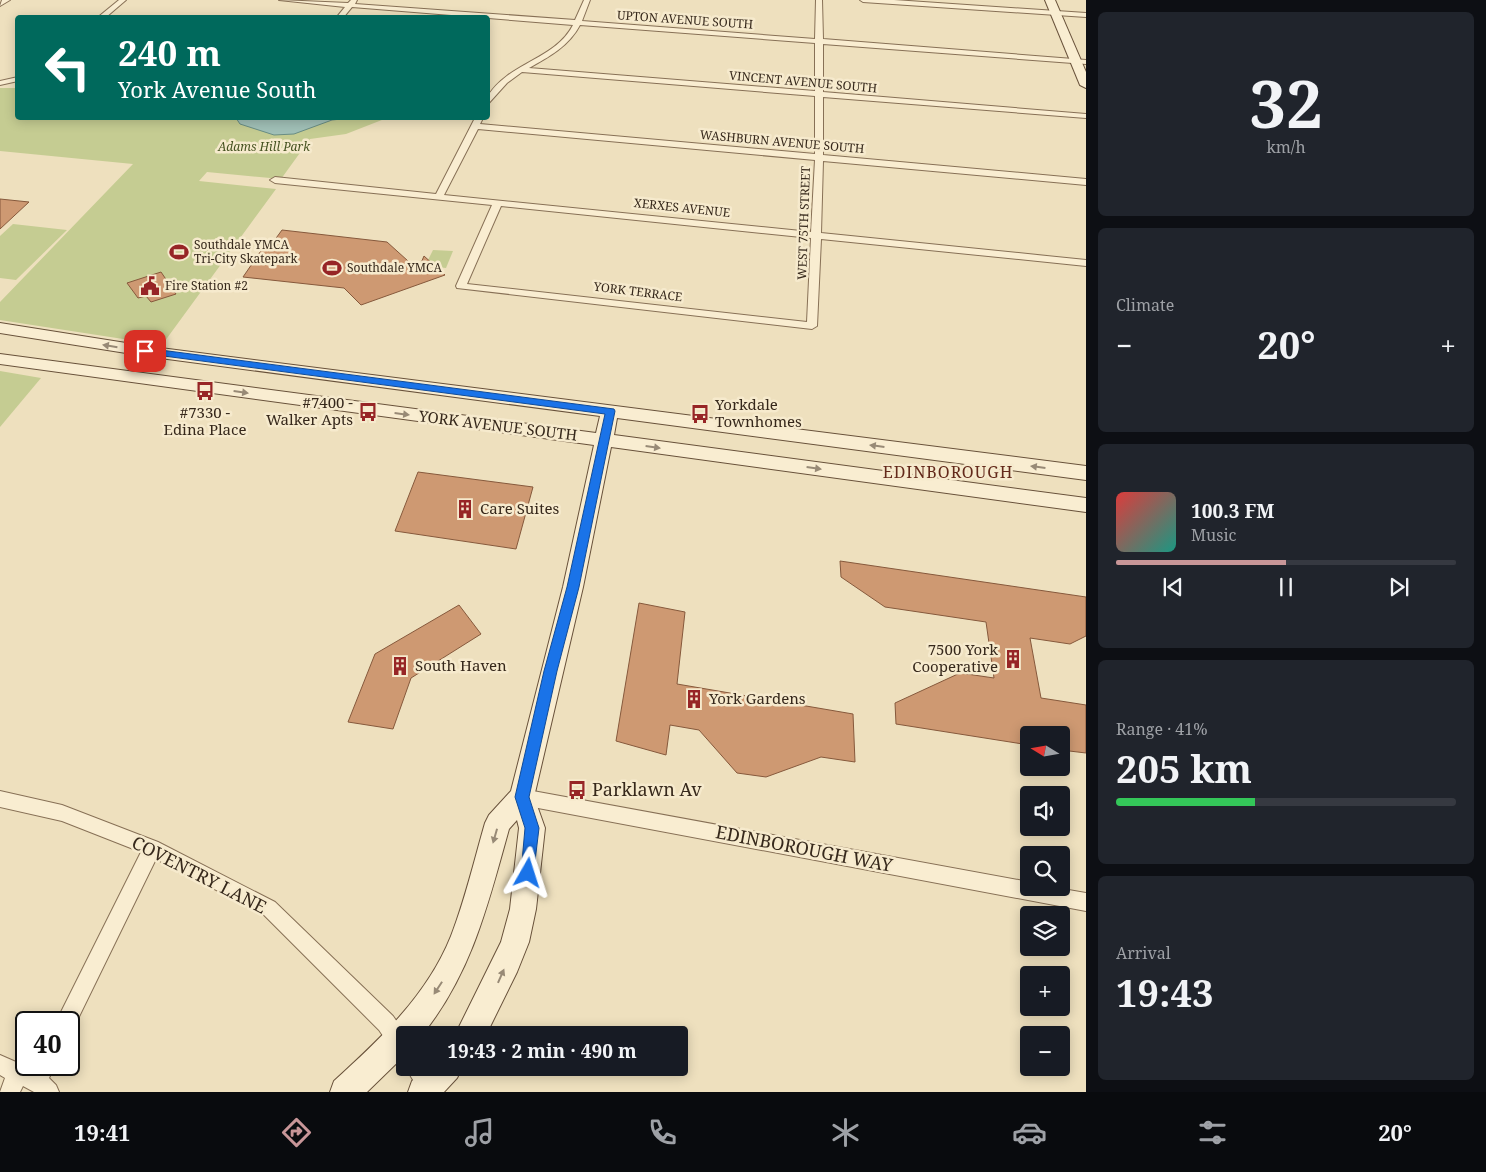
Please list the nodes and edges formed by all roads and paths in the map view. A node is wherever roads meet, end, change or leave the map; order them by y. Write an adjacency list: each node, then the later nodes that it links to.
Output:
1 (7, 0): 9 (street)
2 (123, 0): 11 (street)
3 (282, 0): 8 (street, UPTON AVENUE SOUTH)
4 (587, 0): 16 (street)
5 (819, 0): 17 (street, WEST 75TH STREET)
6 (863, 0): 10 (street)
7 (1050, 0): 10 (street)
8 (352, 3): 12 (street); 13 (street, UPTON AVENUE SOUTH)
9 (0, 4)
10 (1055, 13): 15 (street); 18 (street)
11 (104, 15)
12 (342, 15)
13 (487, 15)
14 (490, 15): 16 (street, UPTON AVENUE SOUTH)
15 (1086, 15)
16 (577, 23): 17 (street, UPTON AVENUE SOUTH); 19 (street)
17 (819, 41): 18 (street, UPTON AVENUE SOUTH); 23 (street, WEST 75TH STREET)
18 (1081, 61): 22 (street)
19 (518, 69): 23 (street, VINCENT AVENUE SOUTH); 24 (street)
20 (15, 80): 21 (street)
21 (0, 83)
22 (1086, 85)
23 (819, 95): 25 (street, VINCENT AVENUE SOUTH); 27 (street, WEST 75TH STREET)
24 (490, 99)
25 (1086, 116)
26 (477, 122): 27 (street, WASHBURN AVENUE SOUTH); 30 (street)
27 (819, 158): 29 (street, WASHBURN AVENUE SOUTH); 32 (street, WEST 75TH STREET)
28 (275, 180): 30 (street, XERXES AVENUE)
29 (1086, 182)
30 (439, 196): 31 (street, XERXES AVENUE)
31 (498, 202): 32 (street, XERXES AVENUE); 34 (street, YORK TERRACE)
32 (816, 235): 33 (street, XERXES AVENUE); 34 (street, WEST 75TH STREET)
33 (1086, 263)
34 (812, 326)
35 (0, 328): 36 (street, YORK AVENUE SOUTH, one-way to 35)
36 (192, 357): 38 (street); 39 (street, YORK AVENUE SOUTH)
37 (0, 360): 38 (street, YORK AVENUE SOUTH)
38 (175, 383): 40 (street, YORK AVENUE SOUTH, one-way to 40)
39 (610, 411): 40 (street); 41 (street, YORK AVENUE SOUTH, one-way to 39)
40 (604, 440): 42 (street, YORK AVENUE SOUTH, one-way to 42); 43 (street)
41 (1086, 473)
42 (1086, 505)
43 (522, 797): 46 (street, EDINBOROUGH WAY); 48 (street, one-way to 48); 49 (street, one-way to 43)
44 (0, 799): 45 (street, COVENTRY LANE)
45 (152, 848): 47 (street); 50 (street, COVENTRY LANE)
46 (1086, 902)
47 (71, 1011)
48 (414, 1026)
49 (475, 1026)
50 (396, 1037)
51 (396, 1051): 55 (street)
52 (0, 1065): 53 (street)
53 (37, 1078): 54 (street)
54 (9, 1092)
55 (344, 1092)

